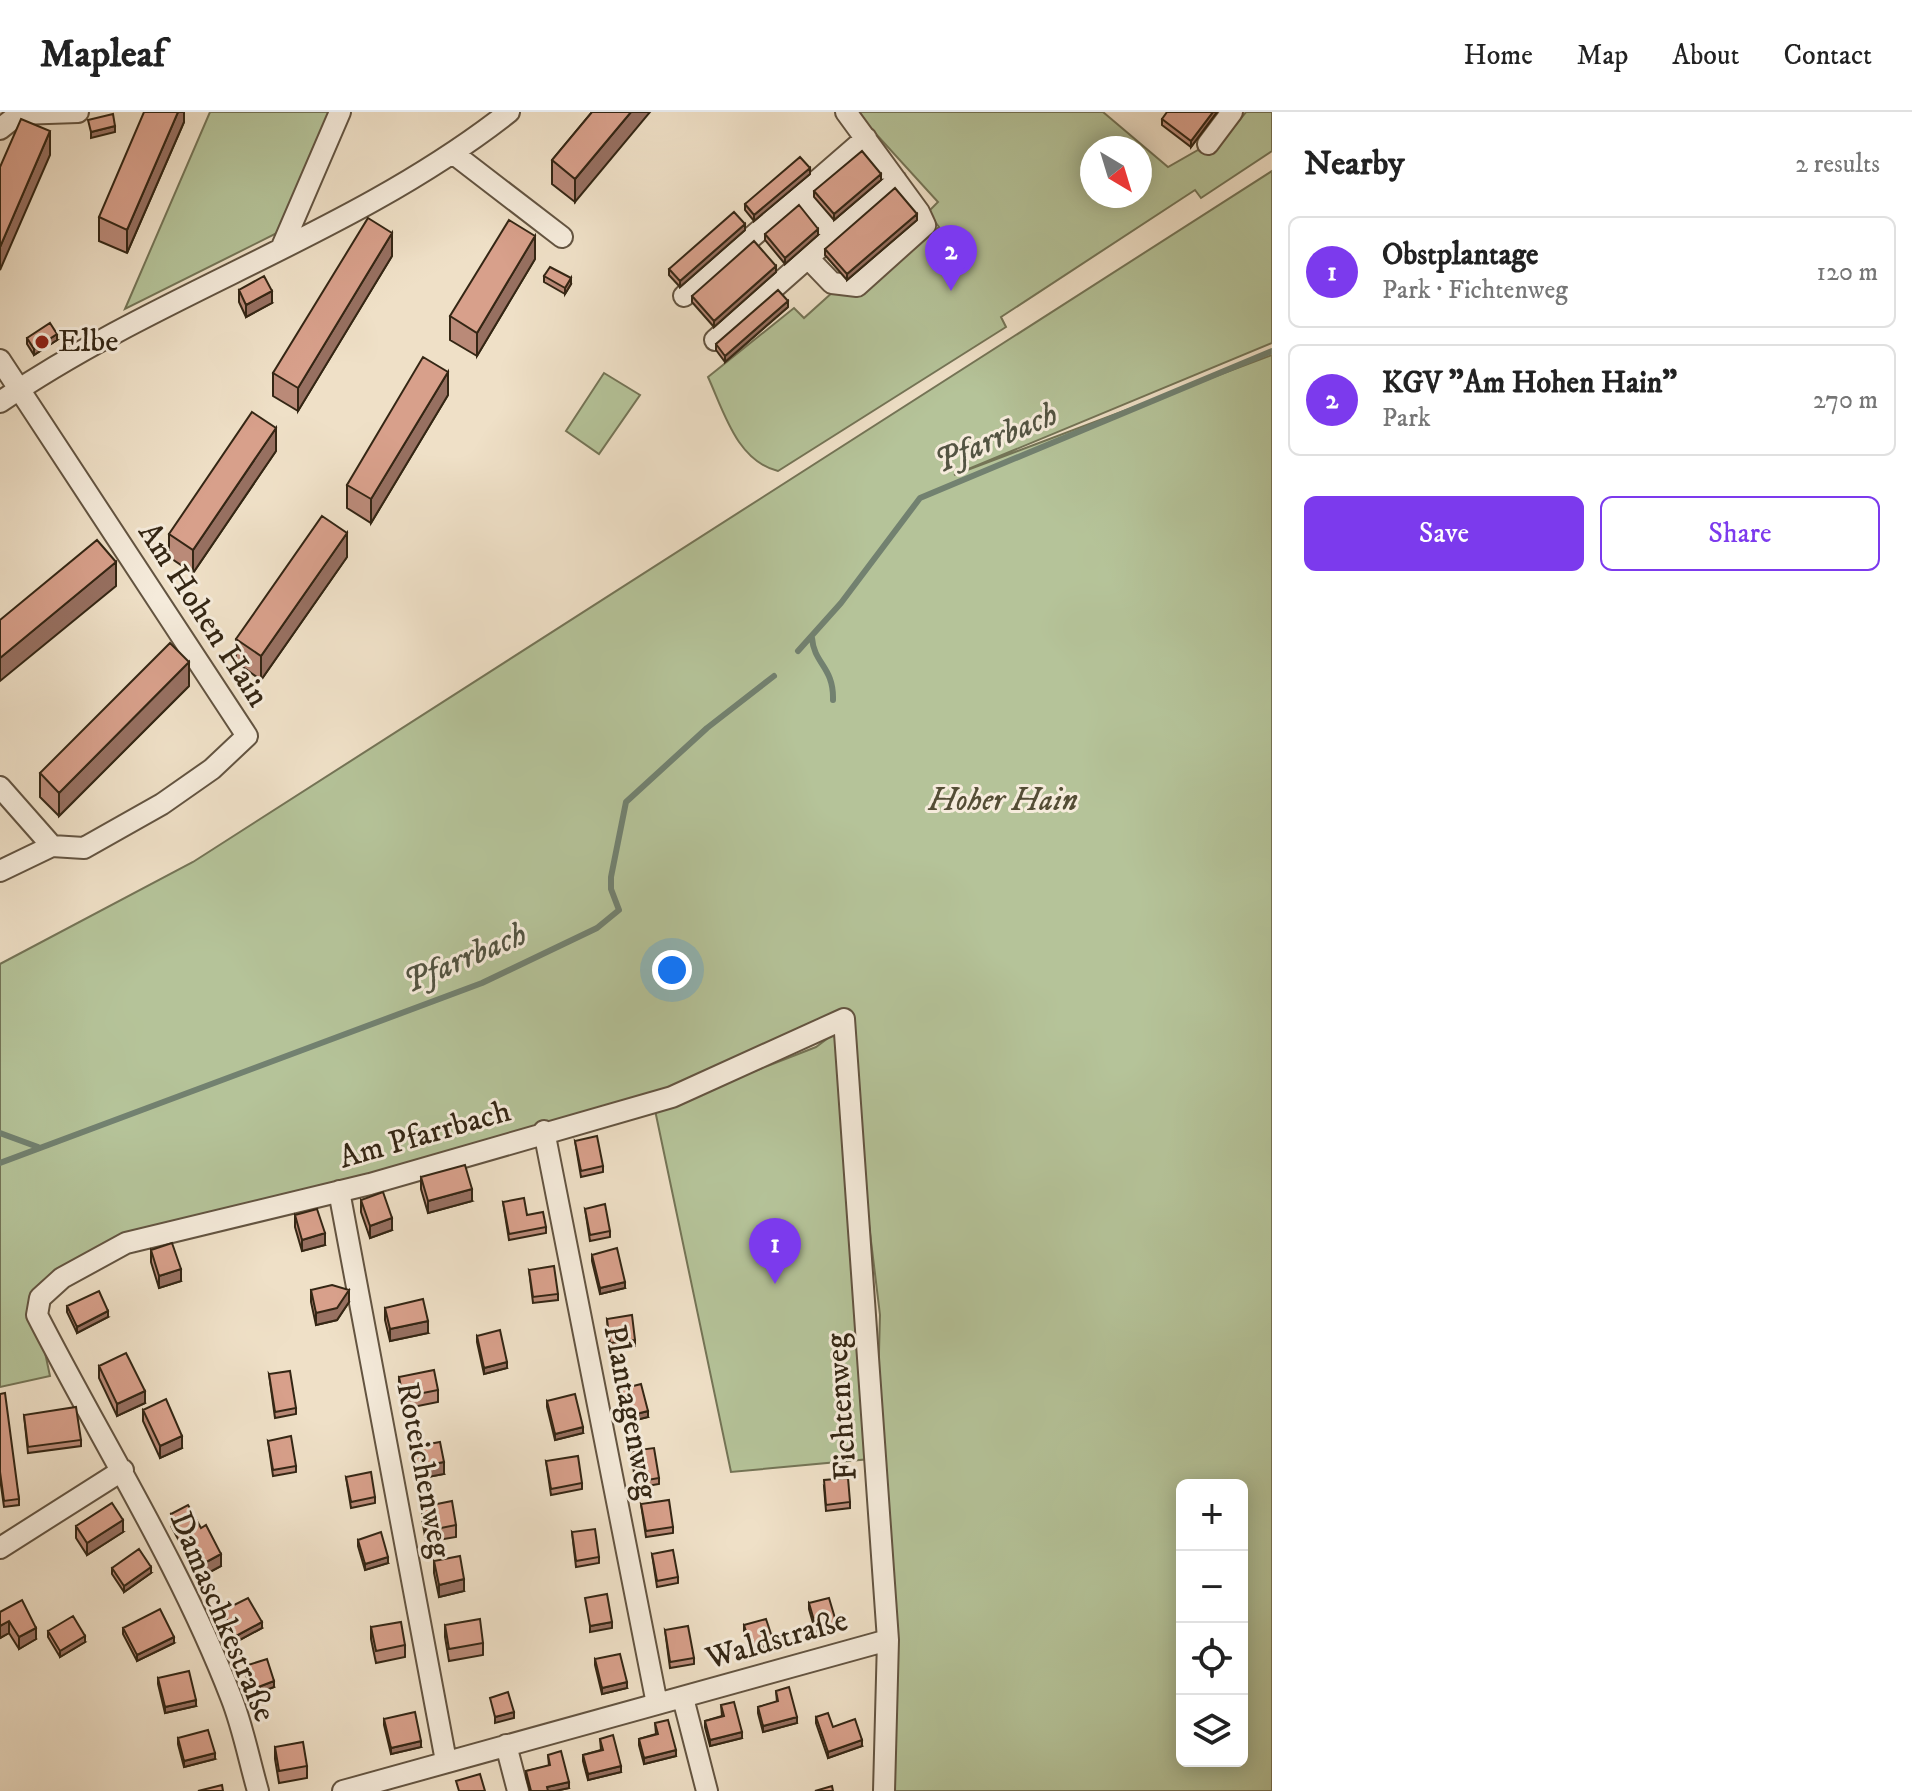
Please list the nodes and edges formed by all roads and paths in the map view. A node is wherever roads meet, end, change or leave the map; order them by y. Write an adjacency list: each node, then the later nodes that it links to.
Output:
1 (78, 112): 6 (street)
2 (340, 112): 14 (street)
3 (509, 112): 9 (street)
4 (846, 112): 7 (street)
5 (1232, 112): 8 (street)
6 (0, 129)
7 (866, 138): 10 (street); 11 (street)
8 (1208, 144)
9 (454, 154): 13 (street); 14 (street)
10 (896, 180): 12 (street); 15 (street)
11 (800, 195): 12 (street); 16 (street)
12 (834, 236): 15 (street)
13 (562, 237)
14 (281, 249): 19 (street)
15 (808, 258): 17 (street)
16 (684, 296)
17 (715, 340)
18 (0, 360): 19 (street, Am Hohen Hain)
19 (19, 389): 20 (street); 22 (street, Am Hohen Hain)
20 (0, 402)
21 (0, 787): 22 (street)
22 (52, 846): 23 (street)
23 (0, 871)
24 (844, 1019): 25 (street, Am Pfarrbach); 30 (street, Fichtenweg)
25 (544, 1131): 26 (street, Am Pfarrbach); 32 (street, Plantagenweg)
26 (339, 1191): 27 (street, Am Pfarrbach); 34 (street, Roteichenweg)
27 (37, 1315): 28 (street, Damaschkestraße)
28 (123, 1470): 29 (street); 35 (street, Damaschkestraße)
29 (0, 1548)
30 (888, 1640): 31 (street, Waldstraße); 39 (street, Fichtenweg)
31 (683, 1698): 32 (street, Waldstraße); 38 (street, Waldstraße)
32 (657, 1704): 33 (street, Waldstraße)
33 (506, 1745): 34 (street, Waldstraße); 37 (street)
34 (446, 1761): 36 (street, Waldstraße)
35 (258, 1791)
36 (343, 1791)
37 (518, 1791)
38 (707, 1791)
39 (884, 1791)

